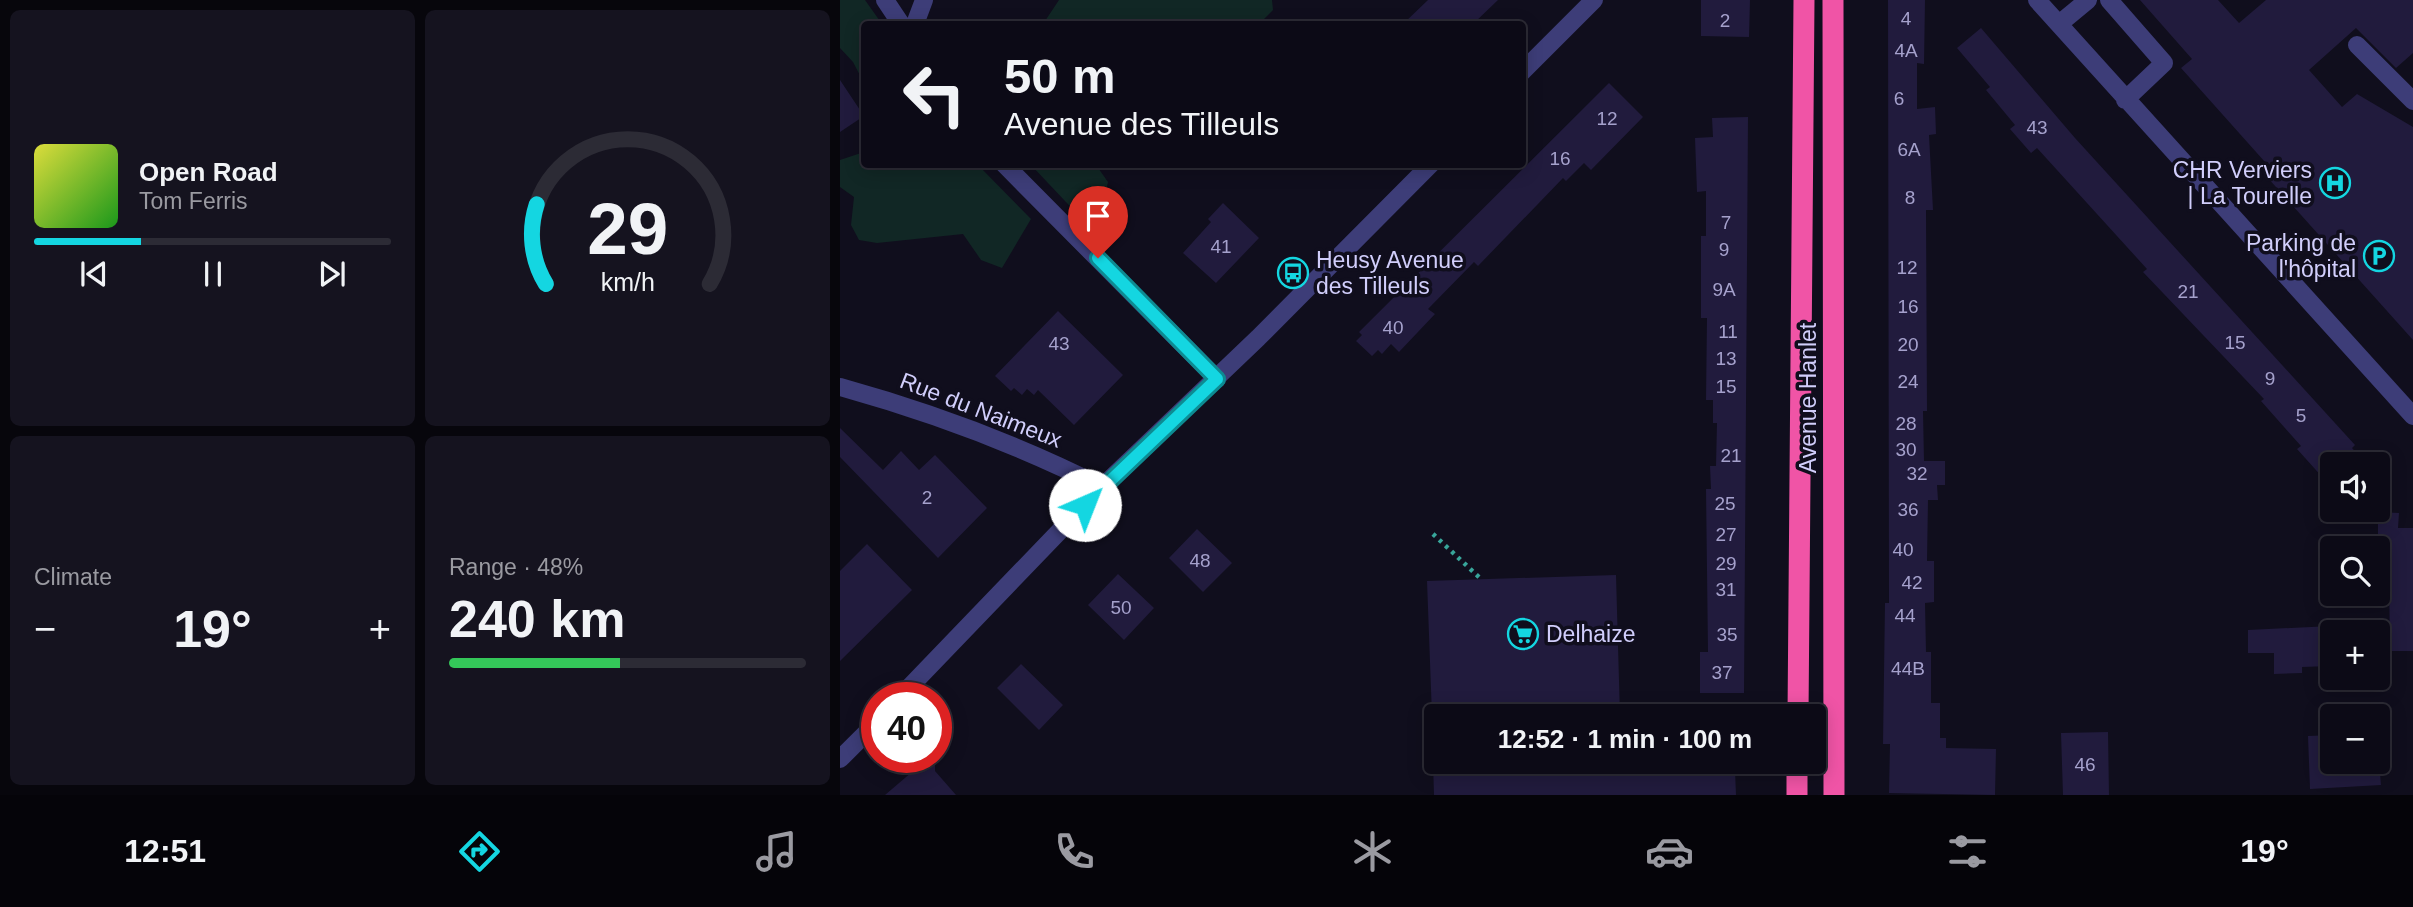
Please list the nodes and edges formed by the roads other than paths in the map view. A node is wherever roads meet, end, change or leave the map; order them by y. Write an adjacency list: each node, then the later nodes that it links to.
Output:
1 (884, 0): 9 (street)
2 (925, 0): 10 (street)
3 (1594, 0): 13 (street)
4 (1804, 0): 23 (highway, Avenue Hanlet)
5 (1833, 0): 28 (highway, Avenue Hanlet)
6 (2037, 0): 11 (street)
7 (2088, 0): 11 (street)
8 (2109, 0): 14 (street)
9 (899, 21)
10 (916, 21)
11 (2059, 24): 14 (street)
12 (2357, 45): 15 (street)
13 (1526, 68)
14 (2124, 100): 20 (street)
15 (2413, 101)
16 (1008, 168): 18 (street)
17 (1427, 168): 18 (street)
18 (1217, 379): 21 (street)
19 (840, 387): 21 (street, Rue du Naimeux)
20 (2413, 416)
21 (1102, 487): 22 (street)
22 (914, 682)
23 (1798, 704)
24 (861, 738): 25 (street)
25 (840, 760)
26 (1797, 774): 27 (highway)
27 (1797, 795)
28 (1834, 795)

